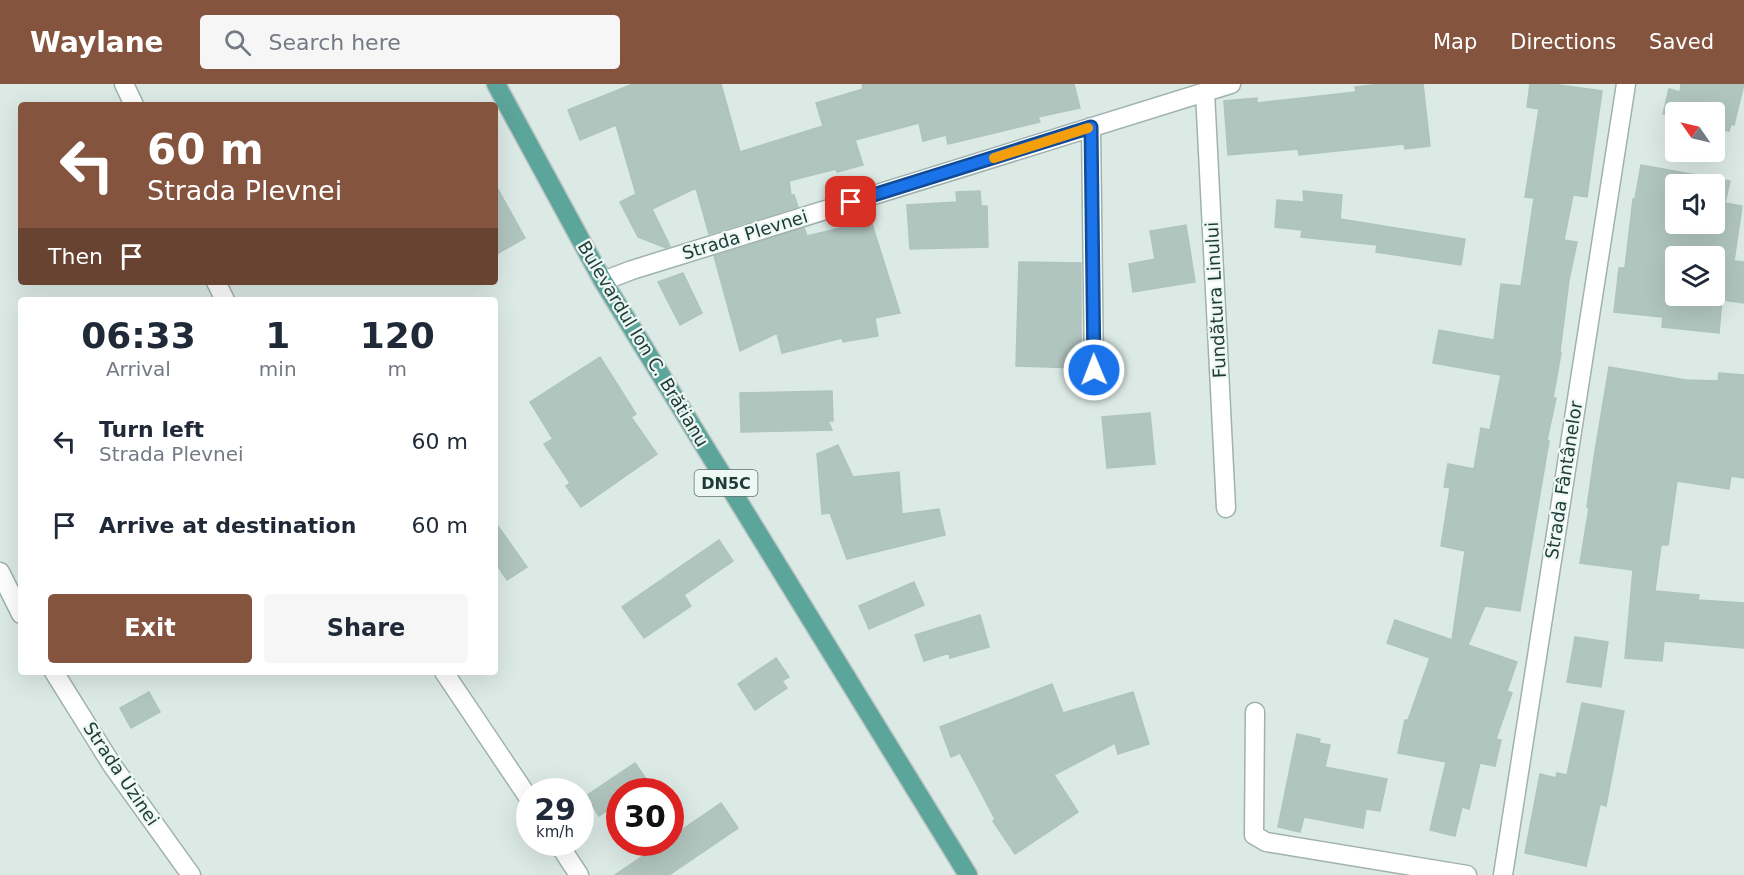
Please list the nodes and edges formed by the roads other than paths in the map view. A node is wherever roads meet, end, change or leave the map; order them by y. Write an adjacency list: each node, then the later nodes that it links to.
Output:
1 (124, 84): 6 (street)
2 (496, 84): 8 (main road, Bulevardul Ion C. Brătianu / DN5C)
3 (1232, 84): 5 (street, Strada Plevnei)
4 (1626, 84): 22 (street, Strada Fântânelor)
5 (1205, 92): 7 (street, Strada Plevnei); 10 (street, Fundătura Linului)
6 (133, 102)
7 (1091, 127): 8 (street, Strada Plevnei); 9 (street)
8 (603, 281): 20 (main road, Bulevardul Ion C. Brătianu / DN5C)
9 (1094, 370)
10 (1226, 508)
11 (0, 572): 12 (street)
12 (18, 608)
13 (56, 675): 18 (street, Strada Uzinei)
14 (446, 675): 16 (street)
15 (1254, 712): 21 (street)
16 (516, 779)
17 (567, 856): 19 (street)
18 (191, 875)
19 (579, 875)
20 (969, 875)
21 (1467, 875)
22 (1503, 875)

